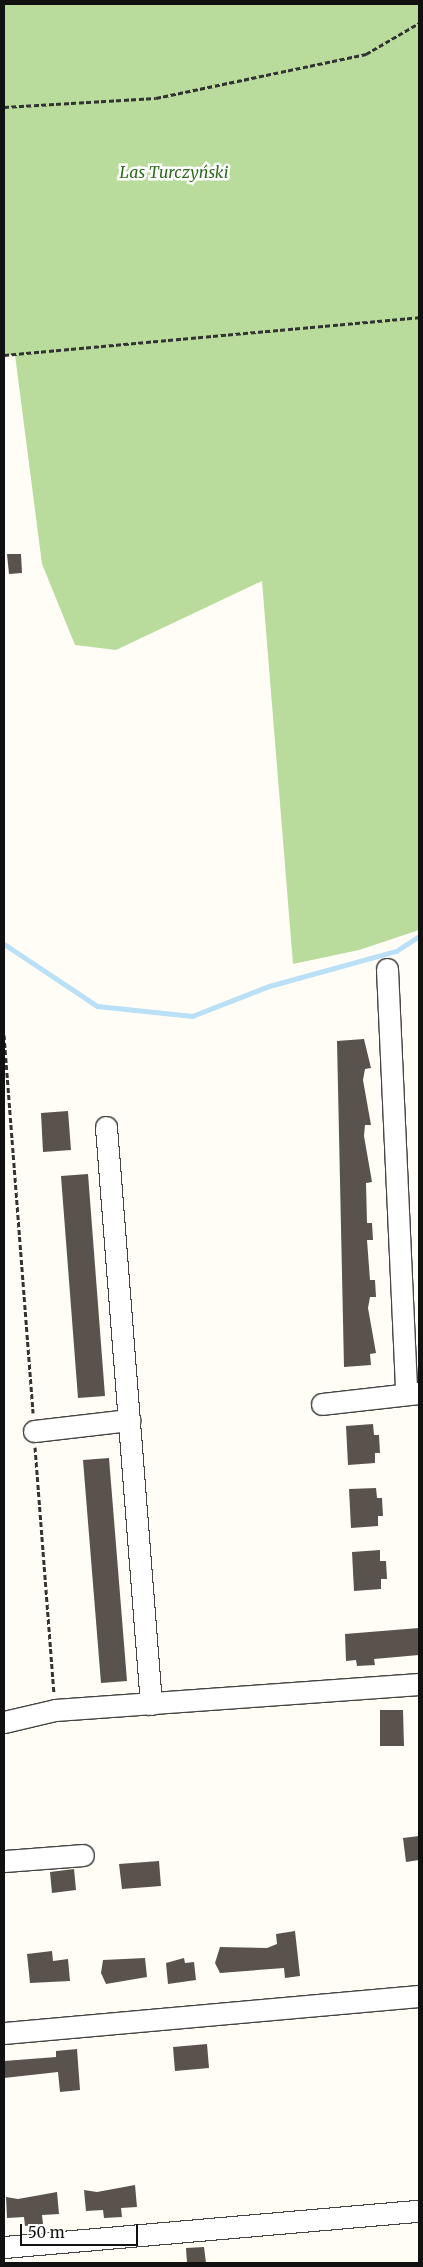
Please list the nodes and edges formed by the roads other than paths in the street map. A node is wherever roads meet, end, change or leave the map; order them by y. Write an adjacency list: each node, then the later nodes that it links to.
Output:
1 (387, 969): 3 (street)
2 (106, 1127): 5 (street)
3 (413, 1394): 4 (street)
4 (322, 1404)
5 (129, 1420): 6 (street); 8 (street)
6 (34, 1431)
7 (419, 1684): 8 (street)
8 (151, 1704): 9 (street)
9 (4, 1722)
10 (83, 1855): 11 (street)
11 (4, 1861)
12 (419, 1996): 13 (street)
13 (4, 2033)
14 (419, 2211): 15 (street)
15 (4, 2247)

